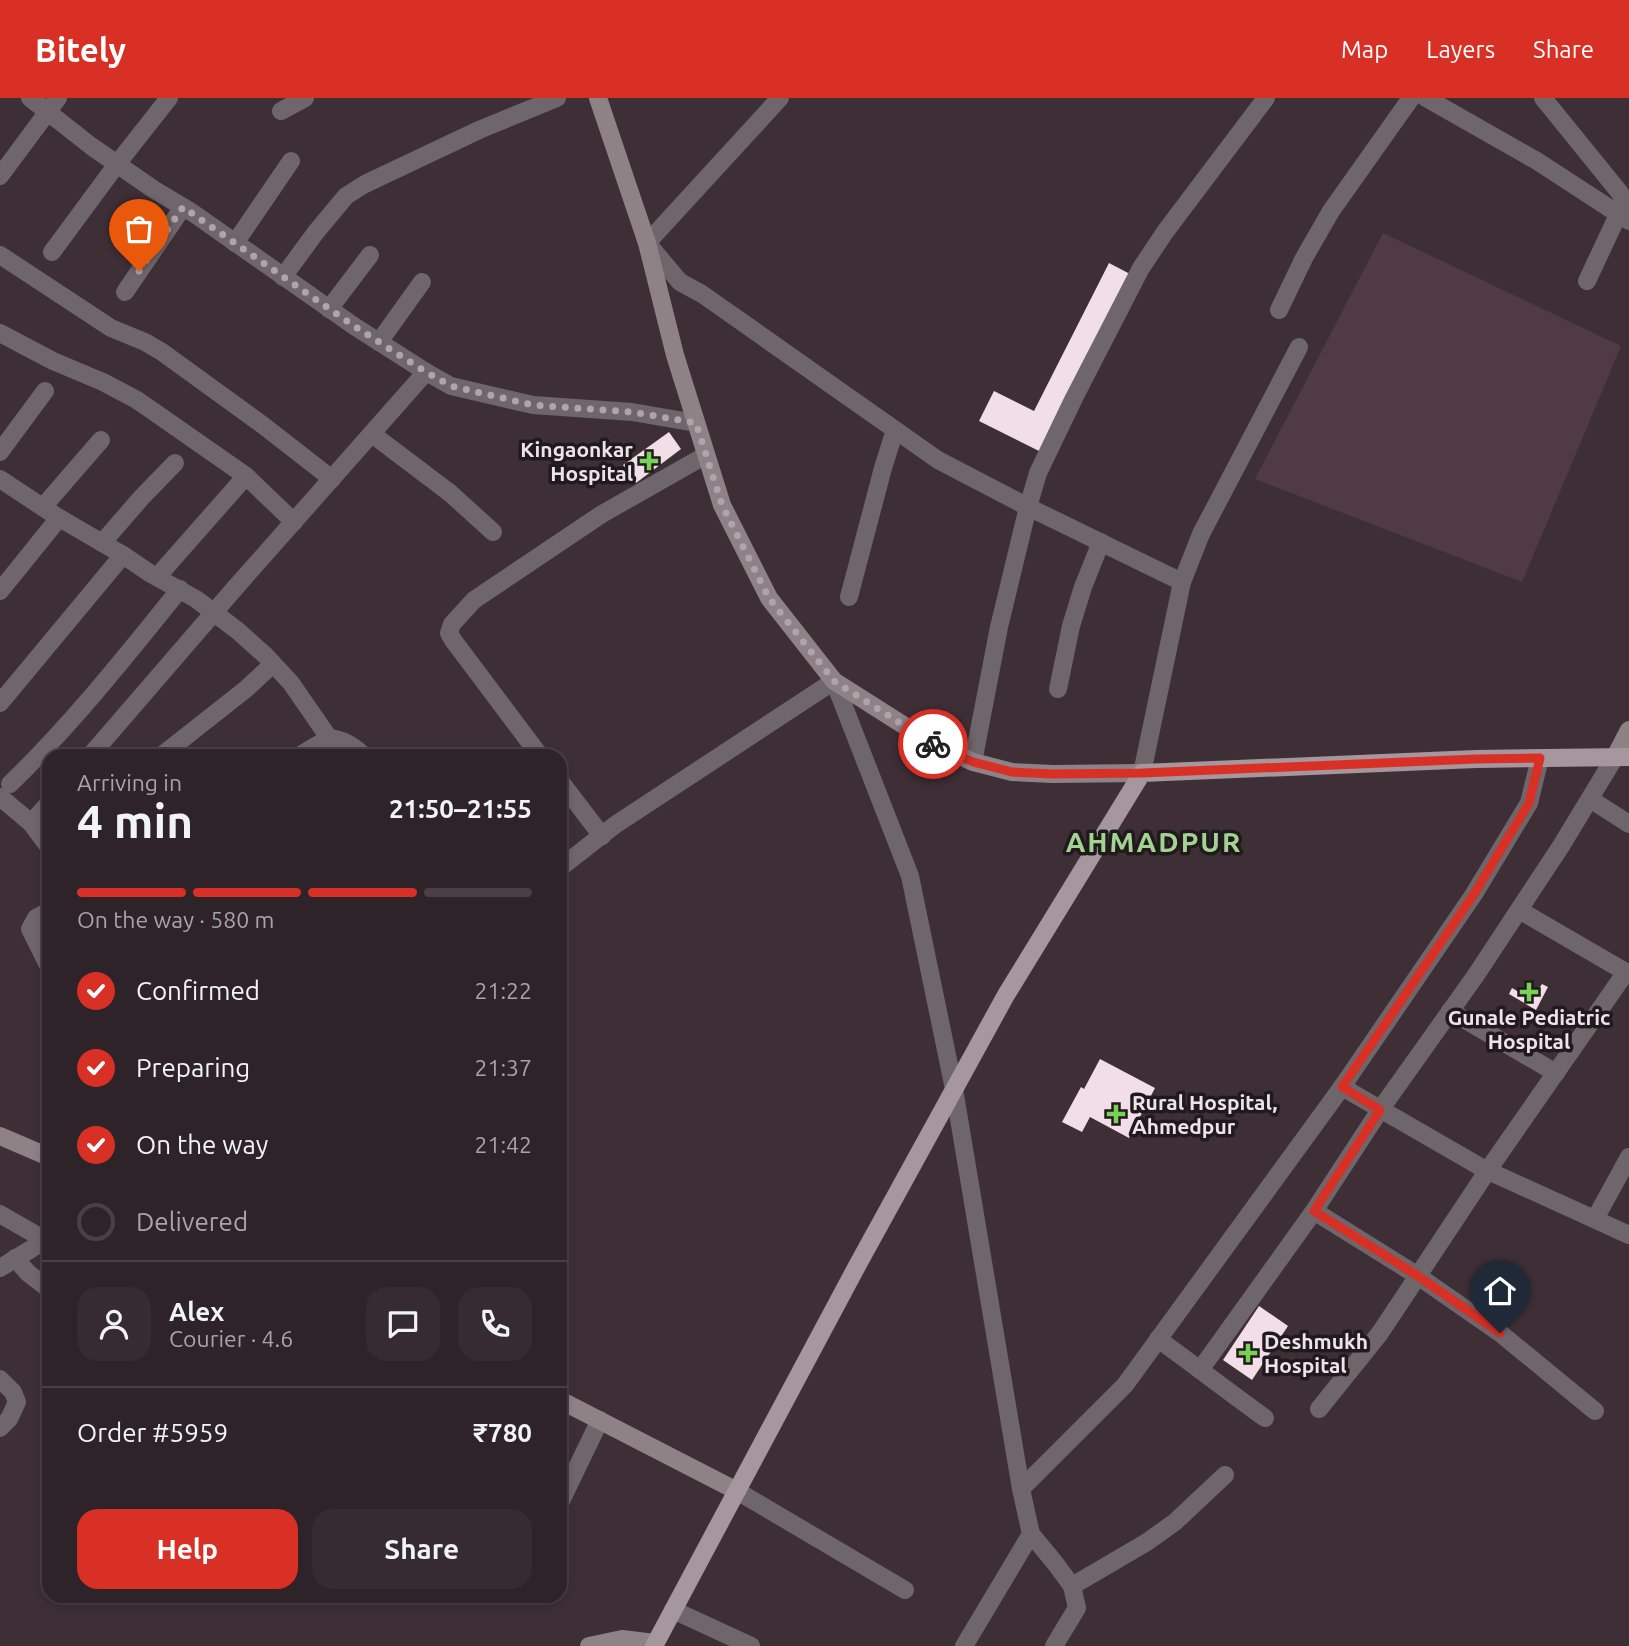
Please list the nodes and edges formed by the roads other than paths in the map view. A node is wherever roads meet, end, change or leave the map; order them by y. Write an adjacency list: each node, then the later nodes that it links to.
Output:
1 (30, 98): 11 (street)
2 (169, 98): 14 (street)
3 (305, 98): 12 (street)
4 (556, 98): 23 (street)
5 (598, 98): 19 (main road)
6 (780, 98): 19 (street)
7 (1266, 98): 45 (street)
8 (1410, 98): 28 (street)
9 (1426, 98): 17 (street)
10 (1543, 98): 17 (street)
11 (53, 105): 14 (street); 15 (street)
12 (281, 111)
13 (291, 161): 18 (street)
14 (117, 164): 16 (street); 20 (street)
15 (0, 176)
16 (183, 207): 18 (street); 26 (street)
17 (1624, 217): 24 (street)
18 (235, 243): 23 (street)
19 (647, 243): 34 (main road); 35 (street)
20 (52, 252)
21 (0, 255): 42 (street)
22 (370, 255): 27 (street)
23 (283, 277): 27 (street)
24 (1587, 281)
25 (422, 282): 30 (street)
26 (125, 292)
27 (329, 309): 30 (street)
28 (1279, 310)
29 (0, 332): 41 (street)
30 (379, 342): 32 (street)
31 (1299, 347): 53 (street)
32 (426, 372): 34 (street); 36 (street)
33 (45, 391): 38 (street)
34 (696, 423): 39 (main road)
35 (895, 430): 45 (street); 56 (street)
36 (372, 433): 42 (street); 48 (street)
37 (101, 440): 44 (street)
38 (0, 452)
39 (706, 455): 59 (main road); 69 (street)
40 (175, 463): 50 (street)
41 (246, 476): 47 (street); 52 (street)
42 (332, 479): 47 (street)
43 (0, 480): 44 (street)
44 (43, 507): 46 (street)
45 (1028, 507): 49 (street); 73 (street)
46 (59, 517): 50 (street); 55 (street)
47 (294, 522): 57 (street)
48 (493, 532)
49 (1101, 542): 53 (street); 60 (street)
50 (102, 543): 51 (street)
51 (123, 555): 52 (street); 61 (street)
52 (157, 577): 54 (street)
53 (1182, 582): 74 (street)
54 (180, 589): 57 (street); 64 (street)
55 (0, 591)
56 (849, 597)
57 (214, 613): 58 (street); 65 (street)
58 (273, 664): 63 (street); 66 (street)
59 (834, 681): 73 (main road); 81 (street); 91 (street)
60 (1058, 689)
61 (3, 693)
62 (1629, 730): 71 (main road)
63 (329, 738): 67 (street); 68 (street)
64 (45, 749)
65 (96, 749)
66 (170, 749)
67 (311, 749)
68 (357, 749)
69 (535, 749)
70 (42, 752): 75 (street)
71 (1622, 757): 72 (main road); 77 (street)
72 (1540, 758): 74 (main road); 90 (street)
73 (973, 762): 74 (main road)
74 (1142, 773): 91 (main road)
75 (5, 790): 79 (street)
76 (567, 791): 81 (street)
77 (1590, 799): 80 (street); 84 (street)
78 (42, 811): 79 (street)
79 (31, 823): 82 (street)
80 (1629, 824)
81 (602, 836): 83 (street)
82 (42, 838)
83 (567, 863)
84 (1519, 910): 87 (street); 88 (street)
85 (42, 915): 86 (street)
86 (42, 953)
87 (1628, 973): 89 (street)
88 (1450, 1011): 89 (street); 92 (street)
89 (1556, 1073): 96 (street)
90 (1342, 1087): 92 (street); 106 (street)
91 (954, 1089): 117 (street); 118 (main road)
92 (1380, 1110): 96 (street); 97 (street)
93 (0, 1136): 94 (main road)
94 (42, 1154)
95 (1629, 1157): 99 (street)
96 (1488, 1170): 99 (street); 104 (street)
97 (1314, 1211): 104 (street); 107 (street)
98 (0, 1214): 101 (street)
99 (1595, 1219): 100 (street)
100 (1629, 1235)
101 (42, 1236)
102 (42, 1242): 103 (street)
103 (8, 1263): 105 (street)
104 (1418, 1276): 110 (street); 111 (street)
105 (42, 1284)
106 (1158, 1339): 107 (street); 117 (street)
107 (1200, 1370): 112 (street)
108 (0, 1379): 114 (street)
109 (567, 1404): 113 (main road)
110 (1319, 1409)
111 (1595, 1410)
112 (1265, 1418)
113 (600, 1420): 116 (street); 118 (main road)
114 (0, 1428)
115 (1224, 1475): 120 (street)
116 (567, 1488)
117 (1021, 1489): 119 (street)
118 (737, 1491): 121 (street); 122 (main road)
119 (1031, 1534): 120 (street); 126 (street)
120 (1072, 1586): 127 (street)
121 (905, 1590)
122 (673, 1610): 123 (main road); 125 (street)
123 (654, 1644): 124 (main road)
124 (589, 1646)
125 (751, 1646)
126 (964, 1646)
127 (1054, 1646)

